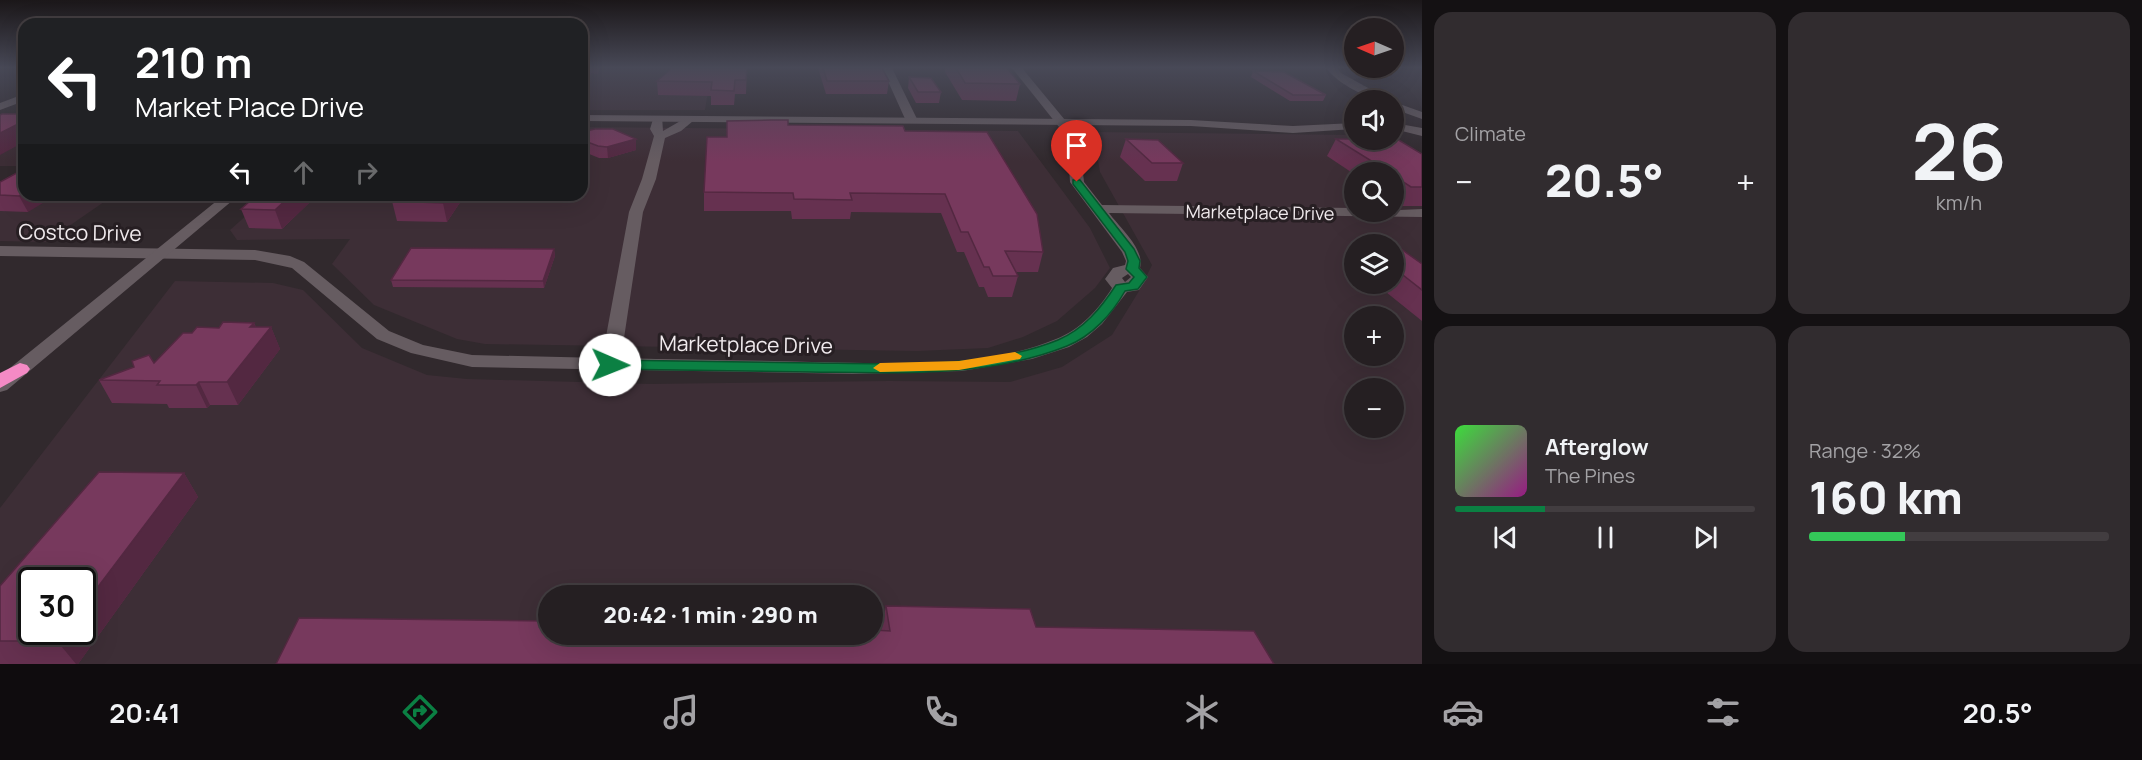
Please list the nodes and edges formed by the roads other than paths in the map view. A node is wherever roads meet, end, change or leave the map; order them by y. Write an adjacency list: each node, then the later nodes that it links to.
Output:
1 (901, 99): 10 (street)
2 (1042, 99): 11 (street)
3 (18, 101): 5 (street)
4 (1404, 110): 6 (street)
5 (3, 113)
6 (1422, 116)
7 (588, 118): 8 (street)
8 (658, 118): 9 (street); 19 (street)
9 (689, 119): 10 (street); 19 (street)
10 (912, 122): 11 (street)
11 (1061, 122): 13 (street); 21 (street)
12 (1344, 122): 13 (street)
13 (1191, 123): 14 (street)
14 (1344, 126)
15 (1404, 126): 16 (street)
16 (1422, 127)
17 (1404, 128): 18 (street)
18 (1422, 132)
19 (660, 136): 25 (street)
20 (225, 201): 24 (street)
21 (1099, 209): 22 (street, Marketplace Drive); 25 (street, Marketplace Drive)
22 (1422, 213)
23 (0, 251): 24 (street, Costco Drive)
24 (159, 254): 25 (street, Marketplace Drive); 26 (street)
25 (610, 365)
26 (0, 384)

